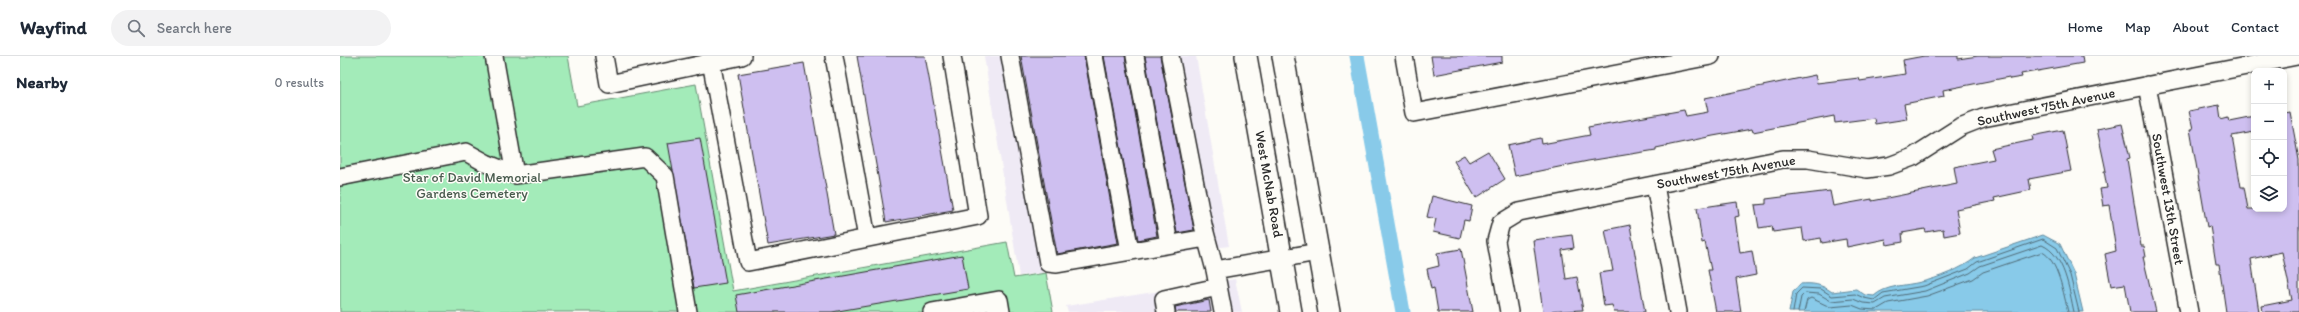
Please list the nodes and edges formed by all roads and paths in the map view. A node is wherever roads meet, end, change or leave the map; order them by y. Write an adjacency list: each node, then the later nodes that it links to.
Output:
1 (494, 56): 17 (street)
2 (604, 56): 15 (street)
3 (742, 56): 15 (street)
4 (834, 56): 20 (street)
5 (952, 56): 20 (street)
6 (1010, 56): 23 (street)
7 (1094, 56): 23 (street)
8 (1135, 56): 22 (street)
9 (1170, 56): 21 (street)
10 (1246, 56): 25 (main road, West McNab Road)
11 (1283, 56): 24 (main road)
12 (1404, 56): 13 (street)
13 (1711, 56)
14 (2297, 56): 16 (street, Southwest 75th Avenue)
15 (710, 59): 20 (street)
16 (2147, 86): 19 (street, Southwest 75th Avenue); 37 (street, Southwest 13th Street)
17 (515, 175): 18 (street); 28 (street)
18 (340, 176)
19 (1655, 185): 35 (street, Southwest 75th Avenue); 36 (street)
20 (867, 238)
21 (1206, 238): 22 (street); 26 (street)
22 (1169, 244): 23 (street)
23 (1130, 251)
24 (1318, 252): 25 (street); 34 (main road)
25 (1282, 257): 26 (street); 33 (main road, West McNab Road)
26 (1215, 270): 27 (street)
27 (1218, 287): 31 (street); 32 (street)
28 (688, 312)
29 (932, 312): 30 (street)
30 (1001, 312)
31 (1166, 312)
32 (1223, 312)
33 (1292, 312)
34 (1329, 312)
35 (1509, 312)
36 (1678, 312)
37 (2189, 312)

